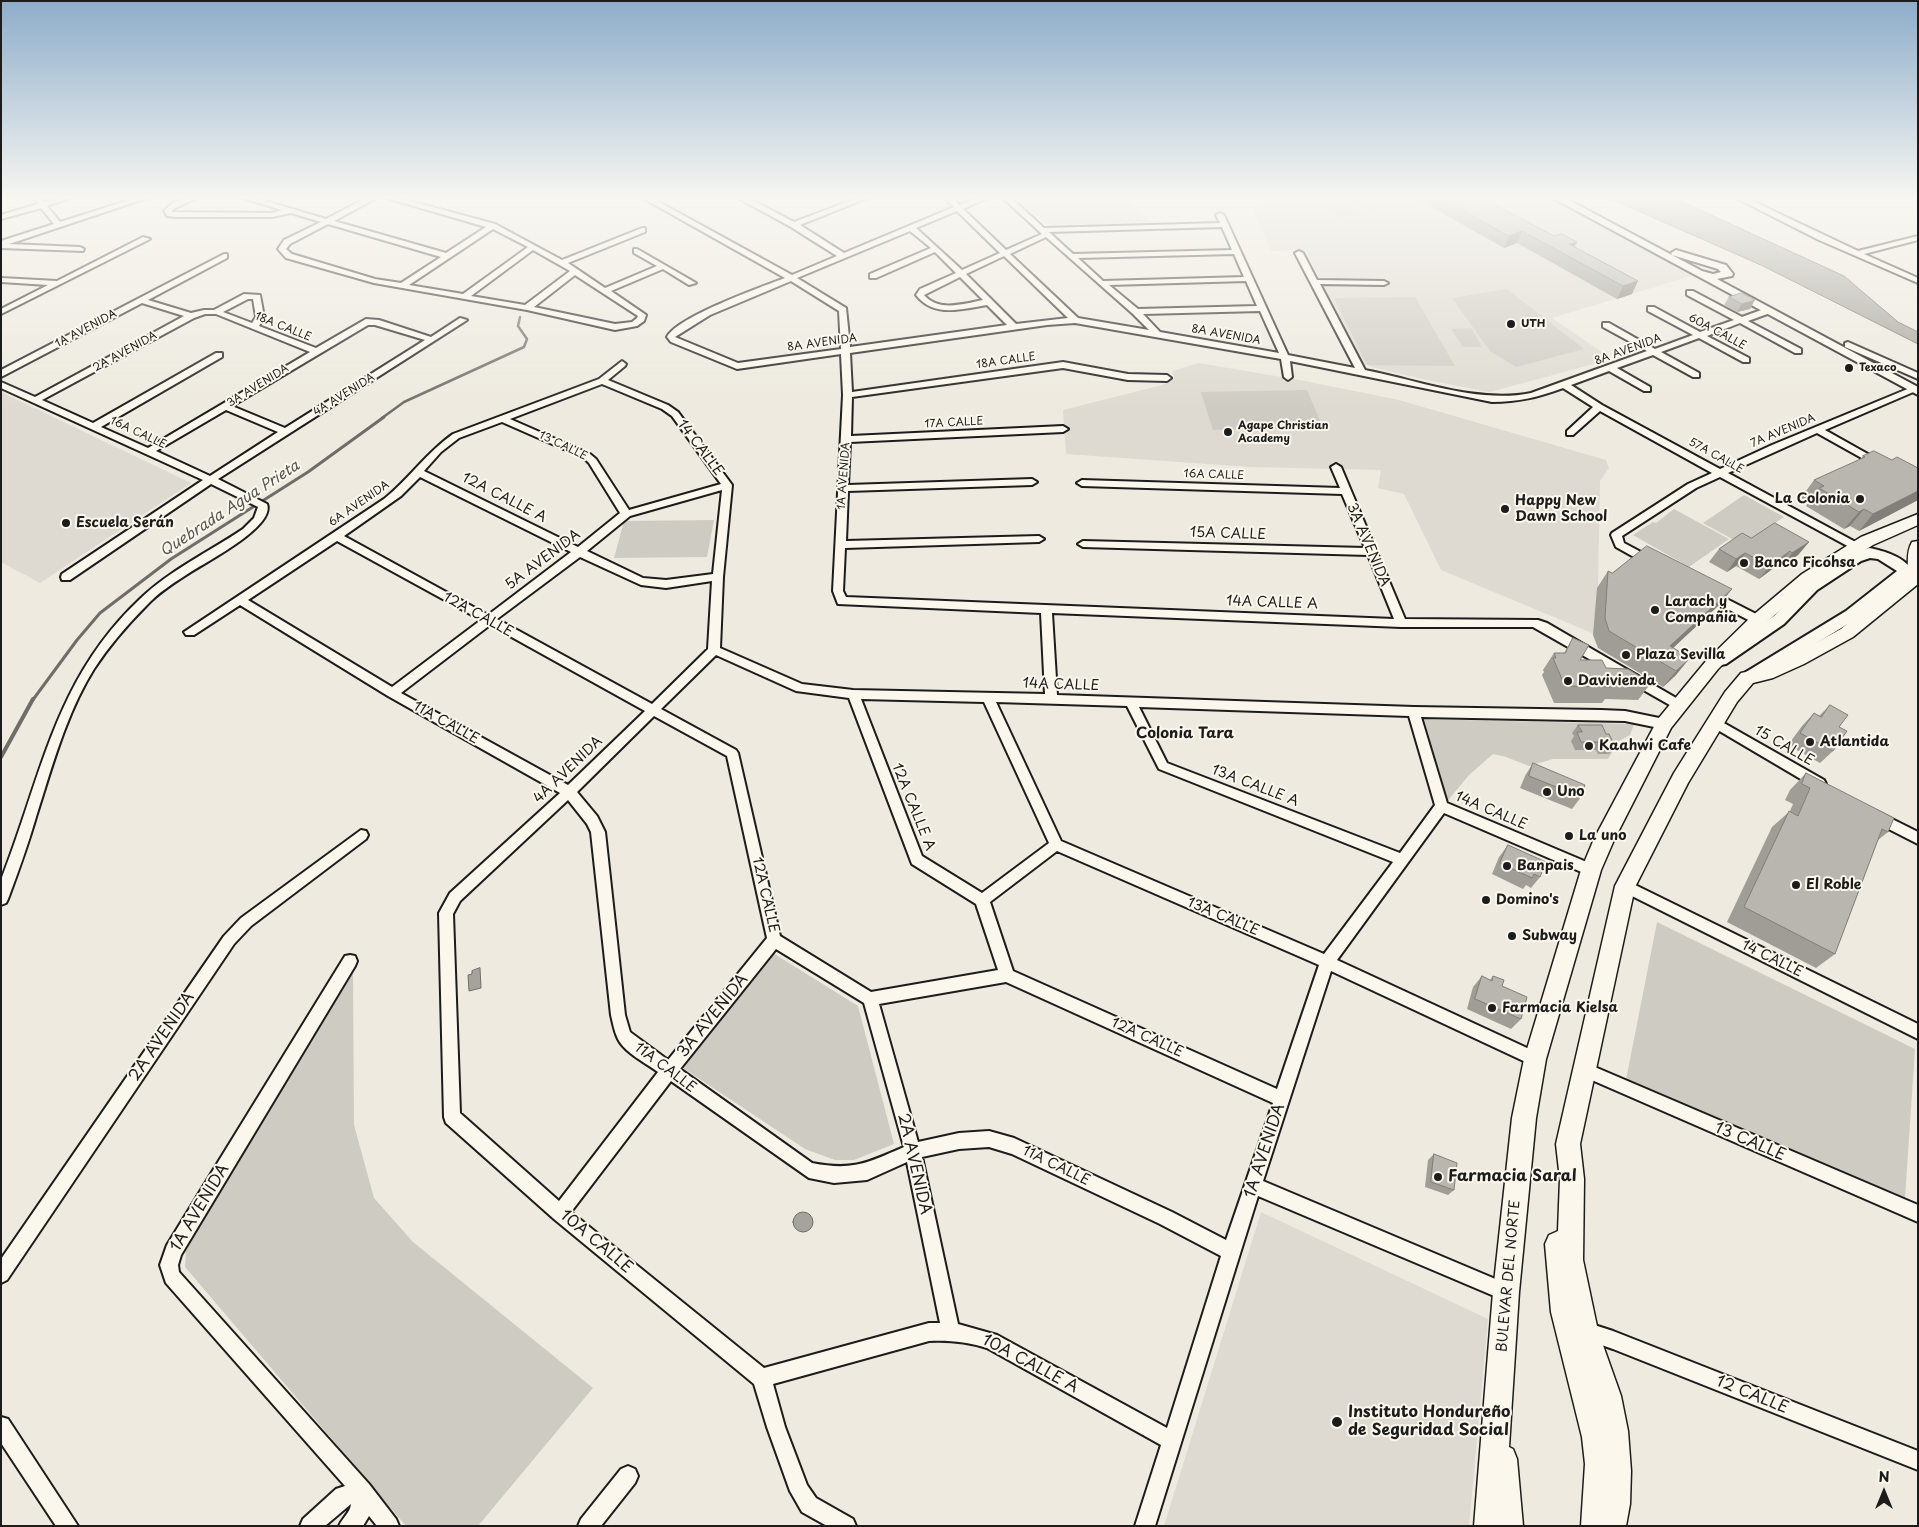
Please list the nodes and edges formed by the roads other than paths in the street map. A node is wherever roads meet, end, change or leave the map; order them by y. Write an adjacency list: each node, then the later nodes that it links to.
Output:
1 (87, 268): 31 (street)
2 (201, 268): 39 (street, 1A AVENIDA)
3 (331, 268): 35 (street)
4 (429, 268): 35 (street)
5 (504, 268): 38 (street)
6 (569, 268): 22 (street)
7 (657, 268): 36 (street)
8 (666, 268): 32 (street)
9 (774, 268): 26 (street)
10 (811, 268): 26 (street)
11 (891, 268): 24 (street)
12 (955, 268): 23 (street)
13 (974, 268): 23 (street)
14 (1019, 268): 50 (street)
15 (1085, 268): 33 (street)
16 (1244, 268): 27 (street)
17 (1307, 268): 30 (street)
18 (1689, 268): 44 (main road)
19 (1693, 268): 25 (main road)
20 (1705, 268): 25 (main road)
21 (1894, 268): 29 (street)
22 (574, 272): 36 (street); 41 (street)
23 (961, 274): 40 (street); 40 (street)
24 (873, 276)
25 (1720, 276): 58 (main road)
26 (790, 277): 59 (street, 1A AVENIDA); 59 (street, 8A AVENIDA)
27 (1248, 279): 33 (street); 42 (street)
28 (1, 280): 31 (street)
29 (1918, 281)
30 (1314, 282): 34 (street); 68 (street)
31 (58, 283): 45 (street)
32 (692, 283)
33 (1101, 283): 47 (street)
34 (1384, 283)
35 (402, 286): 38 (street)
36 (604, 291): 41 (street)
37 (1690, 293): 51 (street)
38 (464, 297): 41 (street)
39 (141, 300): 48 (street); 69 (street, 1A AVENIDA)
40 (988, 302): 53 (street)
41 (526, 308)
42 (1261, 308): 47 (street); 64 (street)
43 (1652, 309): 56 (street, 60A CALLE)
44 (1768, 311): 51 (street, 8A AVENIDA); 77 (main road)
45 (1, 312)
46 (216, 312): 48 (street, 2A AVENIDA); 54 (street, 18A CALLE); 54 (street)
47 (1136, 312): 55 (street)
48 (191, 316): 80 (street, 2A AVENIDA)
49 (463, 320): 57 (street, 4A AVENIDA)
50 (1075, 320): 53 (street, 8A AVENIDA); 55 (street, 8A AVENIDA)
51 (1740, 321): 56 (street, 8A AVENIDA); 61 (street)
52 (1606, 325): 62 (street)
53 (1013, 326): 59 (street, 8A AVENIDA)
54 (254, 327): 60 (street, 18A CALLE)
55 (1157, 334): 64 (street, 8A AVENIDA)
56 (1700, 335): 62 (street, 8A AVENIDA); 65 (street, 60A CALLE)
57 (432, 340): 60 (street, 3A AVENIDA); 87 (street, 4A AVENIDA)
58 (1848, 345): 71 (street); 77 (main road)
59 (847, 350): 79 (street, 1A AVENIDA)
60 (315, 351): 81 (street, 3A AVENIDA)
61 (1798, 351)
62 (1655, 352): 67 (street, 8A AVENIDA); 70 (street)
63 (219, 355): 84 (street)
64 (1285, 357): 68 (street, 8A AVENIDA); 72 (street)
65 (1746, 360)
66 (622, 364): 74 (street, 6A AVENIDA)
67 (1612, 368): 75 (street, 8A AVENIDA); 78 (street)
68 (1362, 372): 75 (street, 8A AVENIDA)
69 (1, 374)
70 (1696, 375)
71 (1918, 376)
72 (1288, 377)
73 (1167, 378): 79 (street, 18A CALLE)
74 (602, 381): 83 (street, 6A AVENIDA); 98 (street, 14 CALLE)
75 (1564, 384): 82 (street, 57A CALLE)
76 (1, 385): 80 (street, 16A CALLE)
77 (1917, 388): 86 (street, 7A AVENIDA)
78 (1647, 389)
79 (848, 395): 89 (street, 1A AVENIDA)
80 (36, 400): 84 (street, 16A CALLE)
81 (225, 406): 87 (street); 90 (street, 3A AVENIDA)
82 (1599, 407): 88 (street); 94 (street, 57A CALLE)
83 (504, 419): 93 (street, 6A AVENIDA); 101 (street, 13 CALLE)
84 (94, 427): 90 (street, 16A CALLE)
85 (1063, 429): 89 (street, 17A CALLE)
86 (1819, 430): 92 (street); 94 (street, 7A AVENIDA)
87 (286, 432): 95 (street, 4A AVENIDA)
88 (1570, 433)
89 (847, 439): 99 (street, 1A AVENIDA)
90 (148, 452): 95 (street, 16A CALLE)
91 (1336, 467): 100 (street, 3A AVENIDA)
92 (1892, 472)
93 (420, 473): 103 (street, 6A AVENIDA); 109 (street, 12A CALLE A)
94 (1720, 473): 108 (street, 57A CALLE); 111 (street, 7A AVENIDA)
95 (210, 480): 113 (street, 4A AVENIDA); 146 (street, 16A CALLE)
96 (1032, 482): 99 (street)
97 (1082, 483): 100 (street, 16A CALLE)
98 (727, 485): 101 (street, 5A AVENIDA); 112 (street, 14 CALLE)
99 (843, 488): 106 (street, 1A AVENIDA)
100 (1346, 492): 110 (street, 3A AVENIDA)
101 (626, 514): 109 (street, 5A AVENIDA)
102 (1918, 519): 108 (highway, BULEVAR DEL NORTE)
103 (336, 536): 115 (street, 6A AVENIDA); 119 (street, 12A CALLE)
104 (1039, 539): 106 (street)
105 (1083, 544): 110 (street, 15A CALLE)
106 (840, 546): 116 (street, 1A AVENIDA)
107 (1918, 546): 124 (highway)
108 (1857, 547): 118 (highway, BULEVAR DEL NORTE)
109 (578, 552): 112 (street, 12A CALLE A); 119 (street, 5A AVENIDA)
110 (1371, 552): 120 (street, 3A AVENIDA)
111 (1663, 569)
112 (718, 576): 122 (street, 14 CALLE)
113 (66, 577)
114 (1698, 588): 118 (street)
115 (240, 600): 121 (street, 6A AVENIDA); 125 (street, 11A CALLE)
116 (842, 601): 117 (street, 14A CALLE A)
117 (1046, 610): 120 (street, 14A CALLE A); 128 (street)
118 (1758, 620): 123 (highway, BULEVAR DEL NORTE)
119 (488, 621): 125 (street, 5A AVENIDA); 131 (street, 12A CALLE)
120 (1401, 623): 130 (street, 14A CALLE A)
121 (190, 632)
122 (714, 650): 126 (street, 14A CALLE); 131 (street, 4A AVENIDA)
123 (1712, 665): 124 (main road); 130 (highway, BULEVAR DEL NORTE)
124 (1747, 678): 133 (highway)
125 (392, 692): 136 (street, 11A CALLE)
126 (853, 694): 127 (street, 14A CALLE); 147 (street, 12A CALLE A)
127 (988, 698): 128 (street, 14A CALLE); 142 (street)
128 (1051, 699): 129 (street, 14A CALLE)
129 (1131, 703): 132 (street, 14A CALLE); 143 (street, 13A CALLE A)
130 (1679, 705): 134 (highway, BULEVAR DEL NORTE)
131 (652, 711): 136 (street, 4A AVENIDA); 149 (street, 12A CALLE)
132 (1414, 712): 134 (street, 14A CALLE); 137 (street, 14A CALLE)
133 (1715, 723): 135 (street, 15 CALLE); 145 (highway)
134 (1664, 724): 139 (highway, BULEVAR DEL NORTE)
135 (1832, 791)
136 (569, 792): 148 (street, 4A AVENIDA); 157 (street, 11A CALLE)
137 (1442, 806): 143 (street, 1A AVENIDA); 144 (street, 14A CALLE)
138 (1866, 810): 141 (street)
139 (1608, 832): 144 (highway, BULEVAR DEL NORTE); 183 (highway)
140 (361, 836): 165 (street, 2A AVENIDA)
141 (1918, 839)
142 (1056, 845): 147 (street); 151 (street, 13A CALLE)
143 (1402, 860): 151 (street, 1A AVENIDA)
144 (1591, 870): 155 (highway, BULEVAR DEL NORTE)
145 (1625, 886): 154 (street, 14 CALLE); 156 (highway)
146 (1, 899)
147 (982, 900): 152 (street)
148 (446, 913): 162 (street, 10A CALLE)
149 (774, 940): 153 (street, 12A CALLE); 157 (street, 3A AVENIDA)
150 (350, 961): 174 (street, 1A AVENIDA)
151 (1327, 962): 155 (street, 13A CALLE); 158 (street, 1A AVENIDA)
152 (1007, 975): 153 (street); 158 (street, 12A CALLE)
153 (870, 999): 160 (street, 2A AVENIDA)
154 (1918, 1032)
155 (1535, 1060): 166 (highway, BULEVAR DEL NORTE)
156 (1583, 1069): 159 (highway); 163 (street, 13 CALLE)
157 (668, 1072): 160 (street, 11A CALLE); 162 (street, 3A AVENIDA)
158 (1282, 1099): 161 (street, 1A AVENIDA)
159 (1568, 1144): 168 (highway); 184 (highway)
160 (913, 1151): 164 (street, 11A CALLE); 167 (street, 2A AVENIDA)
161 (1254, 1186): 164 (street, 1A AVENIDA); 166 (street)
162 (560, 1213): 169 (street, 10A CALLE)
163 (1918, 1214)
164 (1231, 1252): 171 (street, 1A AVENIDA)
165 (1, 1274)
166 (1506, 1292): 182 (highway, BULEVAR DEL NORTE)
167 (950, 1330): 169 (street, 10A CALLE A); 171 (street, 10A CALLE A)
168 (1585, 1331): 172 (street, 12 CALLE); 185 (highway)
169 (762, 1378): 180 (street)
170 (1, 1426): 175 (street)
171 (1172, 1441): 181 (street, 1A AVENIDA)
172 (1918, 1461)
173 (628, 1476): 179 (street)
174 (362, 1491): 176 (street); 177 (street); 178 (street, 1A AVENIDA)
175 (68, 1526)
176 (310, 1526)
177 (348, 1526)
178 (389, 1526)
179 (588, 1526)
180 (846, 1526)
181 (1145, 1526)
182 (1489, 1526)
183 (1508, 1526)
184 (1596, 1526)
185 (1611, 1526)

